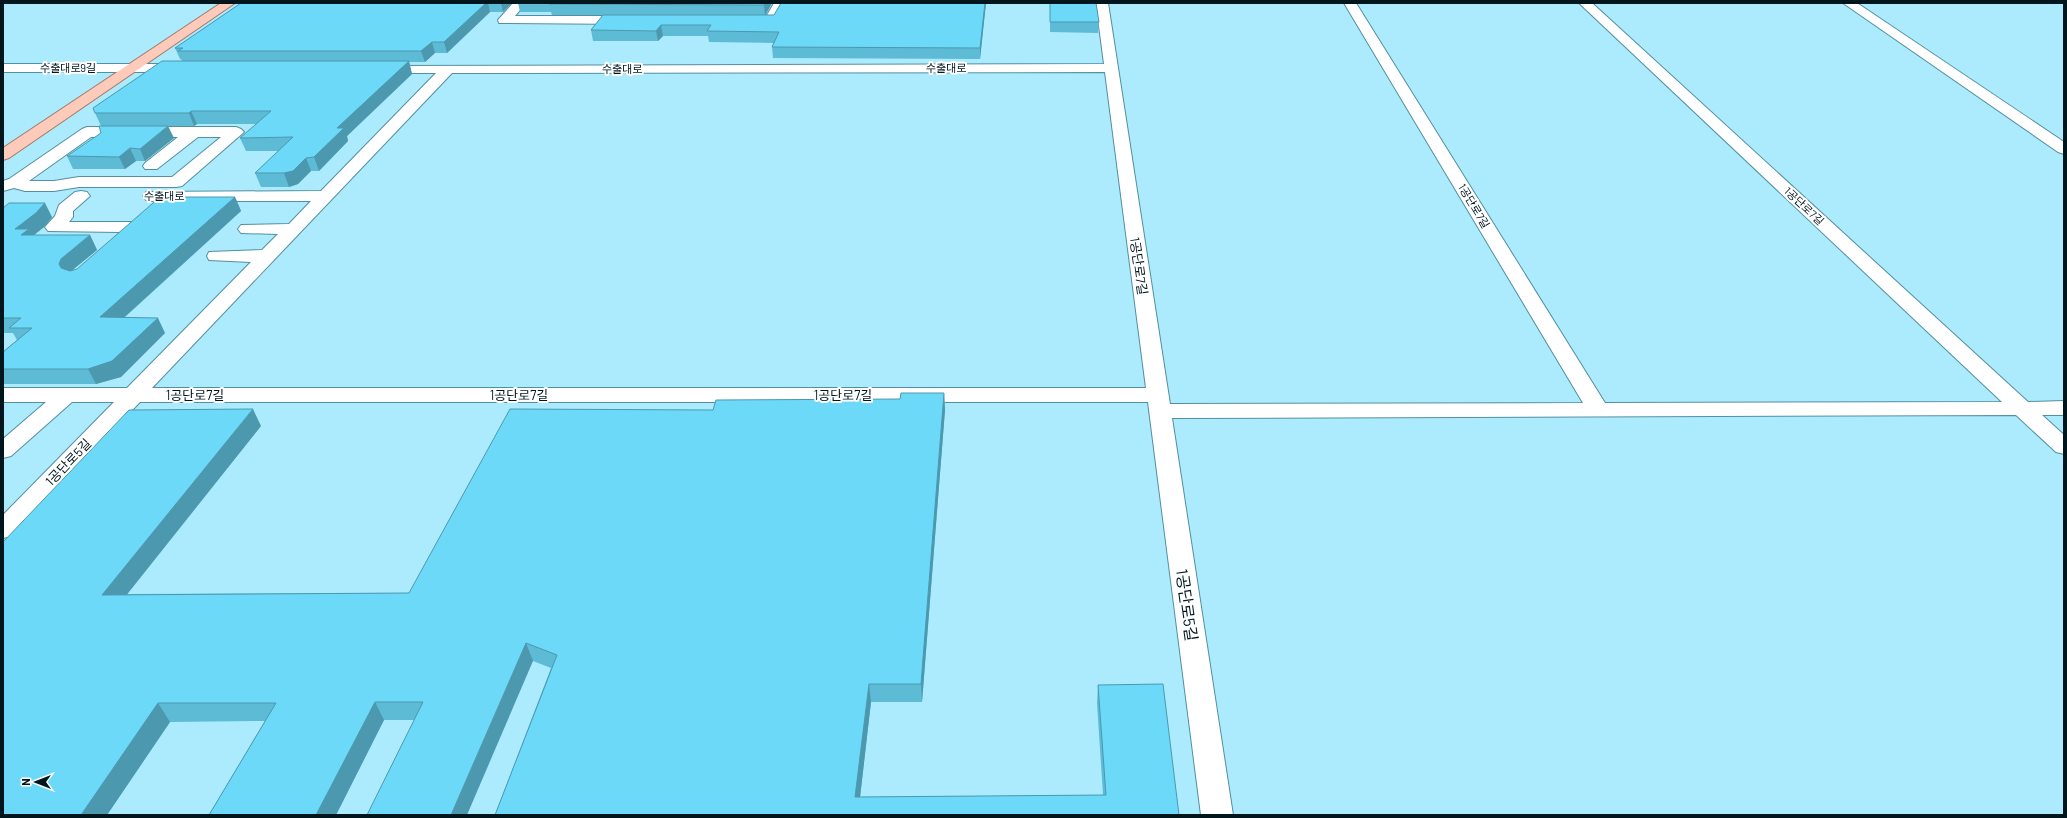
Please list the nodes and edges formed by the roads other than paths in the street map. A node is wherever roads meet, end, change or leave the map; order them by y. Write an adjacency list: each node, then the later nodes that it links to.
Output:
1 (215, 3): 12 (main road)
2 (229, 3): 13 (main road)
3 (520, 3): 9 (street)
4 (780, 3): 10 (street)
5 (1102, 3): 16 (street, 1공단로7길)
6 (1350, 3): 39 (street, 1공단로7길)
7 (1585, 3): 37 (street, 1공단로7길)
8 (1849, 3): 20 (street)
9 (637, 20)
10 (739, 21)
11 (3, 68): 12 (street, 수출대로9길)
12 (117, 68): 13 (street, 수출대로9길); 19 (main road)
13 (132, 68): 14 (street); 21 (main road)
14 (196, 68)
15 (369, 68): 17 (street, 수출대로)
16 (1111, 68): 17 (street, 수출대로); 36 (street, 1공단로7길)
17 (448, 69): 27 (street, 1공단로7길)
18 (194, 132): 22 (street); 24 (street); 25 (street)
19 (3, 143)
20 (2064, 149)
21 (3, 155)
22 (151, 166)
23 (58, 173): 24 (street)
24 (39, 186): 25 (street)
25 (6, 192): 26 (street, 수출대로)
26 (81, 196): 27 (street, 수출대로); 30 (street)
27 (325, 196): 29 (street, 1공단로7길)
28 (247, 229): 29 (street)
29 (293, 229): 32 (street, 1공단로7길)
30 (113, 248)
31 (216, 256): 32 (street)
32 (267, 256): 35 (street, 1공단로7길)
33 (3, 395): 34 (street, 1공단로7길)
34 (66, 395): 35 (street, 1공단로7길); 41 (street)
35 (133, 395): 36 (street, 1공단로7길); 42 (street, 1공단로5길)
36 (1158, 403): 39 (street, 1공단로7길); 43 (street, 1공단로5길)
37 (2022, 408): 38 (street, 1공단로7길); 39 (street, 1공단로7길); 40 (street)
38 (2064, 408)
39 (1598, 410)
40 (2064, 447)
41 (3, 451)
42 (3, 530)
43 (1217, 815)

